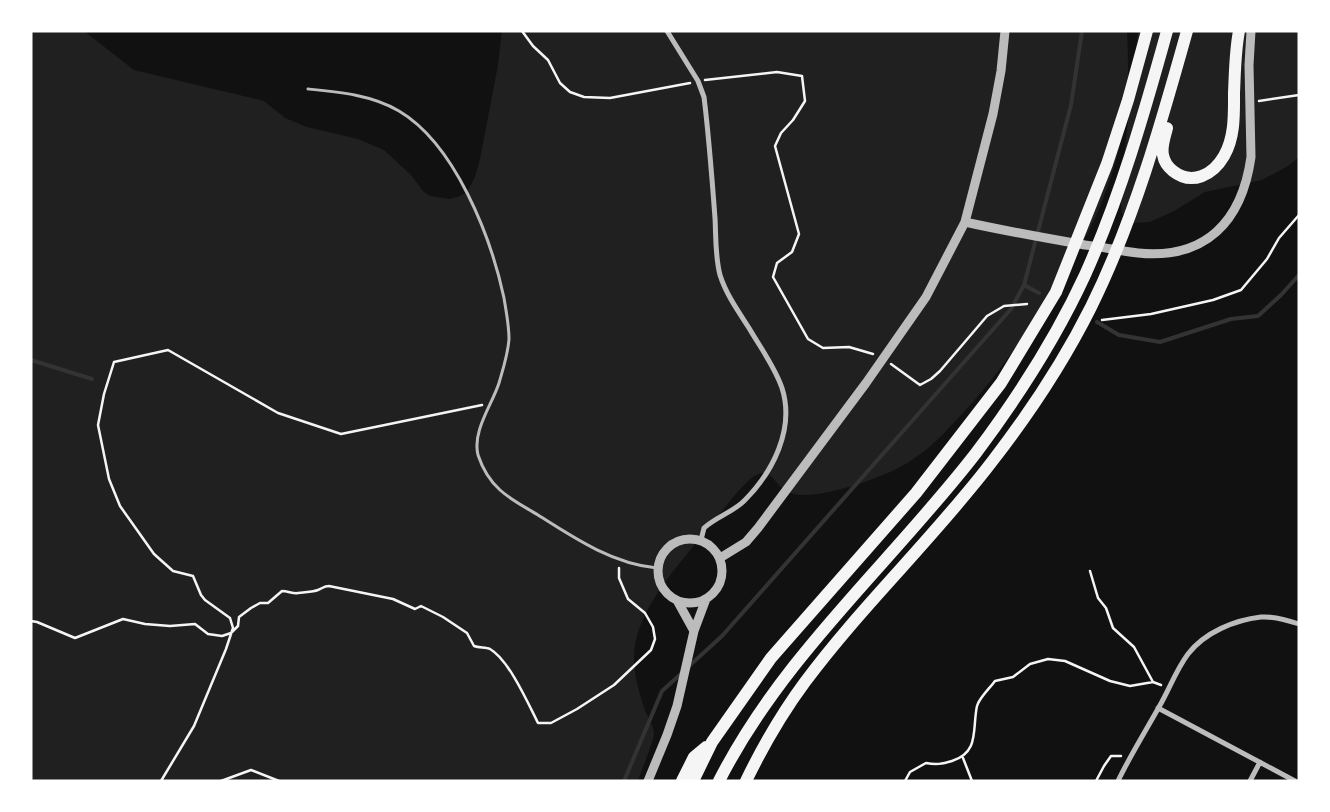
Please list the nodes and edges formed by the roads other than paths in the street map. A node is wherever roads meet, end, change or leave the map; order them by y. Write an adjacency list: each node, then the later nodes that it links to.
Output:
1 (667, 31): 11 (street)
2 (1005, 31): 10 (street)
3 (1147, 31): 19 (highway)
4 (1168, 31): 24 (highway)
5 (1187, 31): 8 (highway)
6 (1239, 31): 8 (highway)
7 (1251, 31): 10 (street)
8 (1177, 69): 25 (highway)
9 (308, 88): 13 (lane)
10 (965, 222): 12 (street)
11 (701, 540): 12 (street); 13 (street)
12 (720, 558): 14 (street)
13 (657, 568): 15 (street)
14 (706, 599): 15 (street); 17 (street)
15 (678, 602): 17 (street)
16 (1299, 624): 18 (street)
17 (694, 631): 21 (street)
18 (1158, 708): 20 (street); 26 (street)
19 (712, 742): 22 (highway); 23 (highway)
20 (1260, 762): 27 (street); 28 (street)
21 (648, 781)
22 (682, 781)
23 (694, 781)
24 (720, 781)
25 (746, 781)
26 (1118, 781)
27 (1250, 781)
28 (1295, 781)

